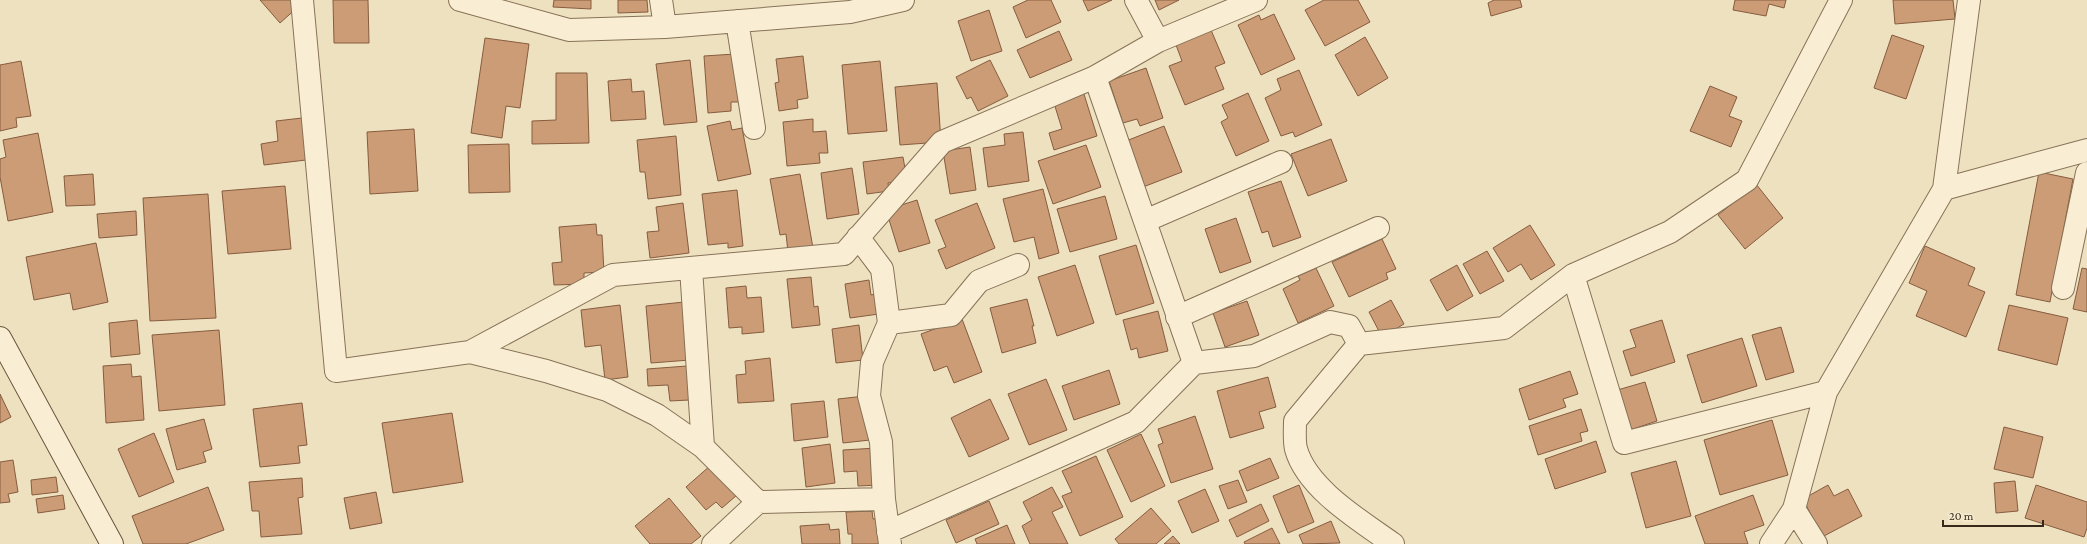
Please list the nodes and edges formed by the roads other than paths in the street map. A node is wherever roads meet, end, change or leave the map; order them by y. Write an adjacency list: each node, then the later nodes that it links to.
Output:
1 (302, 0): 30 (street)
2 (460, 0): 11 (street)
3 (661, 0): 11 (street)
4 (903, 0): 9 (street)
5 (1136, 0): 12 (street)
6 (1256, 0): 12 (street)
7 (1841, 0): 24 (street)
8 (1970, 0): 18 (street)
9 (849, 6): 10 (street)
10 (737, 21): 11 (street); 14 (street)
11 (665, 26)
12 (1158, 41): 13 (street)
13 (1096, 77): 19 (street); 21 (street)
14 (754, 128)
15 (2087, 150): 18 (street)
16 (1281, 162): 19 (street)
17 (2087, 173): 25 (street)
18 (1944, 189): 32 (street)
19 (1145, 221): 26 (street)
20 (1378, 228): 26 (street)
21 (858, 237): 23 (street); 27 (street)
22 (1018, 265): 27 (street)
23 (691, 268): 30 (street); 33 (street)
24 (1573, 275): 29 (street); 32 (street)
25 (2063, 288)
26 (1178, 317): 31 (street)
27 (889, 323): 34 (street)
28 (0, 338): 38 (street)
29 (1359, 344): 31 (street); 40 (street)
30 (470, 352): 33 (street)
31 (1194, 363): 37 (street)
32 (1826, 392): 36 (street)
33 (703, 447): 35 (street)
34 (884, 499): 35 (street); 37 (street)
35 (758, 502): 39 (street)
36 (1794, 509): 41 (street); 42 (street)
37 (889, 538)
38 (112, 544)
39 (713, 544)
40 (1393, 544)
41 (1771, 544)
42 (1816, 544)

